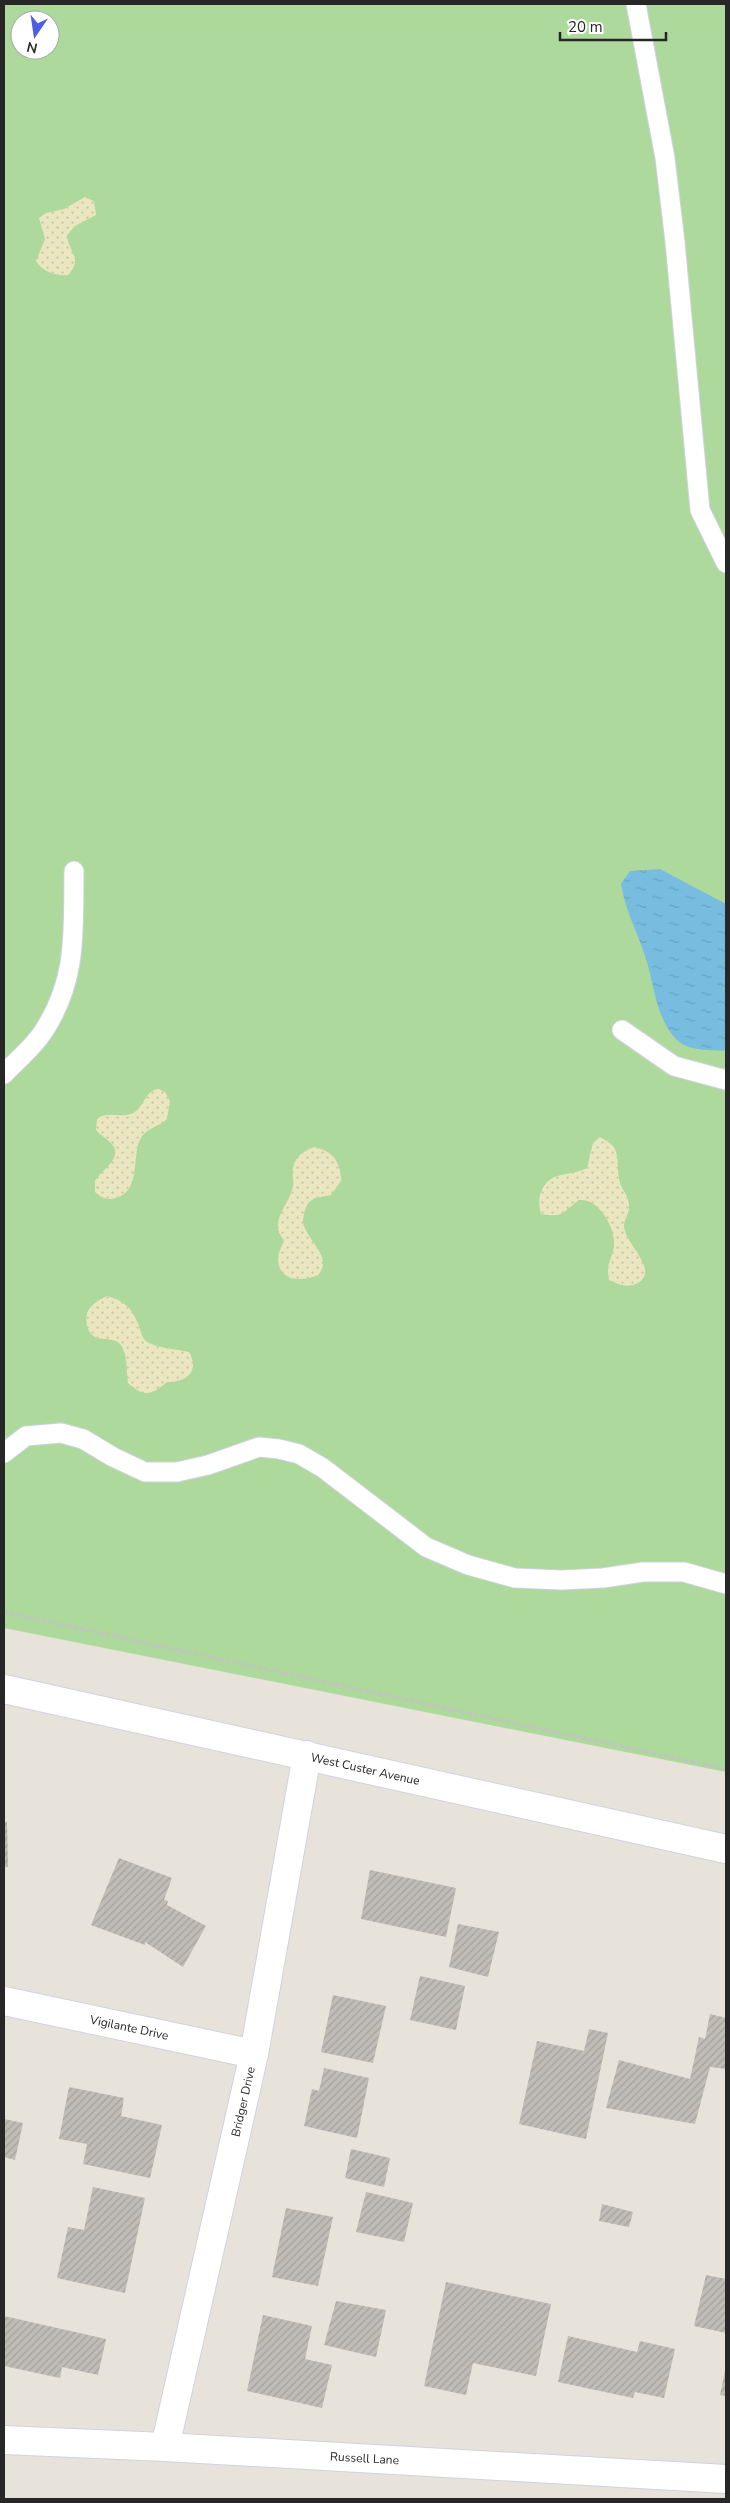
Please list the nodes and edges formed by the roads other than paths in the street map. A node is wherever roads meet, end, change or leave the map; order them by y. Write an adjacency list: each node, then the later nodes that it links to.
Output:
1 (636, 4): 2 (lane)
2 (726, 563)
3 (74, 871): 5 (lane)
4 (622, 1030): 6 (lane)
5 (4, 1074)
6 (726, 1080)
7 (4, 1453): 8 (lane)
8 (726, 1584)
9 (4, 1689): 10 (street, West Custer Avenue)
10 (307, 1755): 11 (street, West Custer Avenue); 13 (street, Bridger Drive)
11 (726, 1849)
12 (4, 2001): 13 (street, Vigilante Drive)
13 (254, 2054): 15 (street, Bridger Drive)
14 (4, 2440): 15 (street, Russell Lane)
15 (165, 2447): 16 (street, Russell Lane)
16 (726, 2480)

